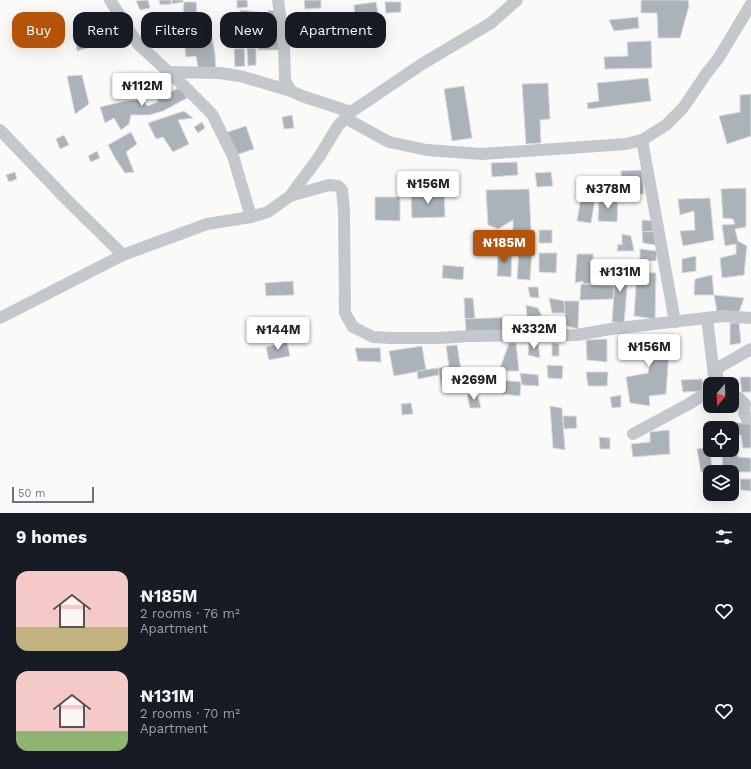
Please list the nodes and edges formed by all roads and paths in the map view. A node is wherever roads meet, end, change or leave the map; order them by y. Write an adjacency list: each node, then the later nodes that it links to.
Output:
1 (110, 0): 5 (street)
2 (278, 0): 6 (street)
3 (517, 0): 7 (street)
4 (751, 4): 9 (street)
5 (169, 72): 6 (street); 11 (street)
6 (292, 91): 7 (street)
7 (348, 115): 9 (street); 10 (street)
8 (0, 130): 12 (street)
9 (642, 140): 16 (street)
10 (290, 196): 11 (street); 16 (street)
11 (252, 217): 12 (street)
12 (123, 255): 13 (street)
13 (0, 318)
14 (707, 318): 15 (street); 16 (street); 18 (street)
15 (751, 318)
16 (675, 322)
17 (751, 349): 19 (street)
18 (711, 377)
19 (717, 377)
20 (703, 395): 23 (street)
21 (739, 398): 22 (street)
22 (751, 418)
23 (632, 434)

